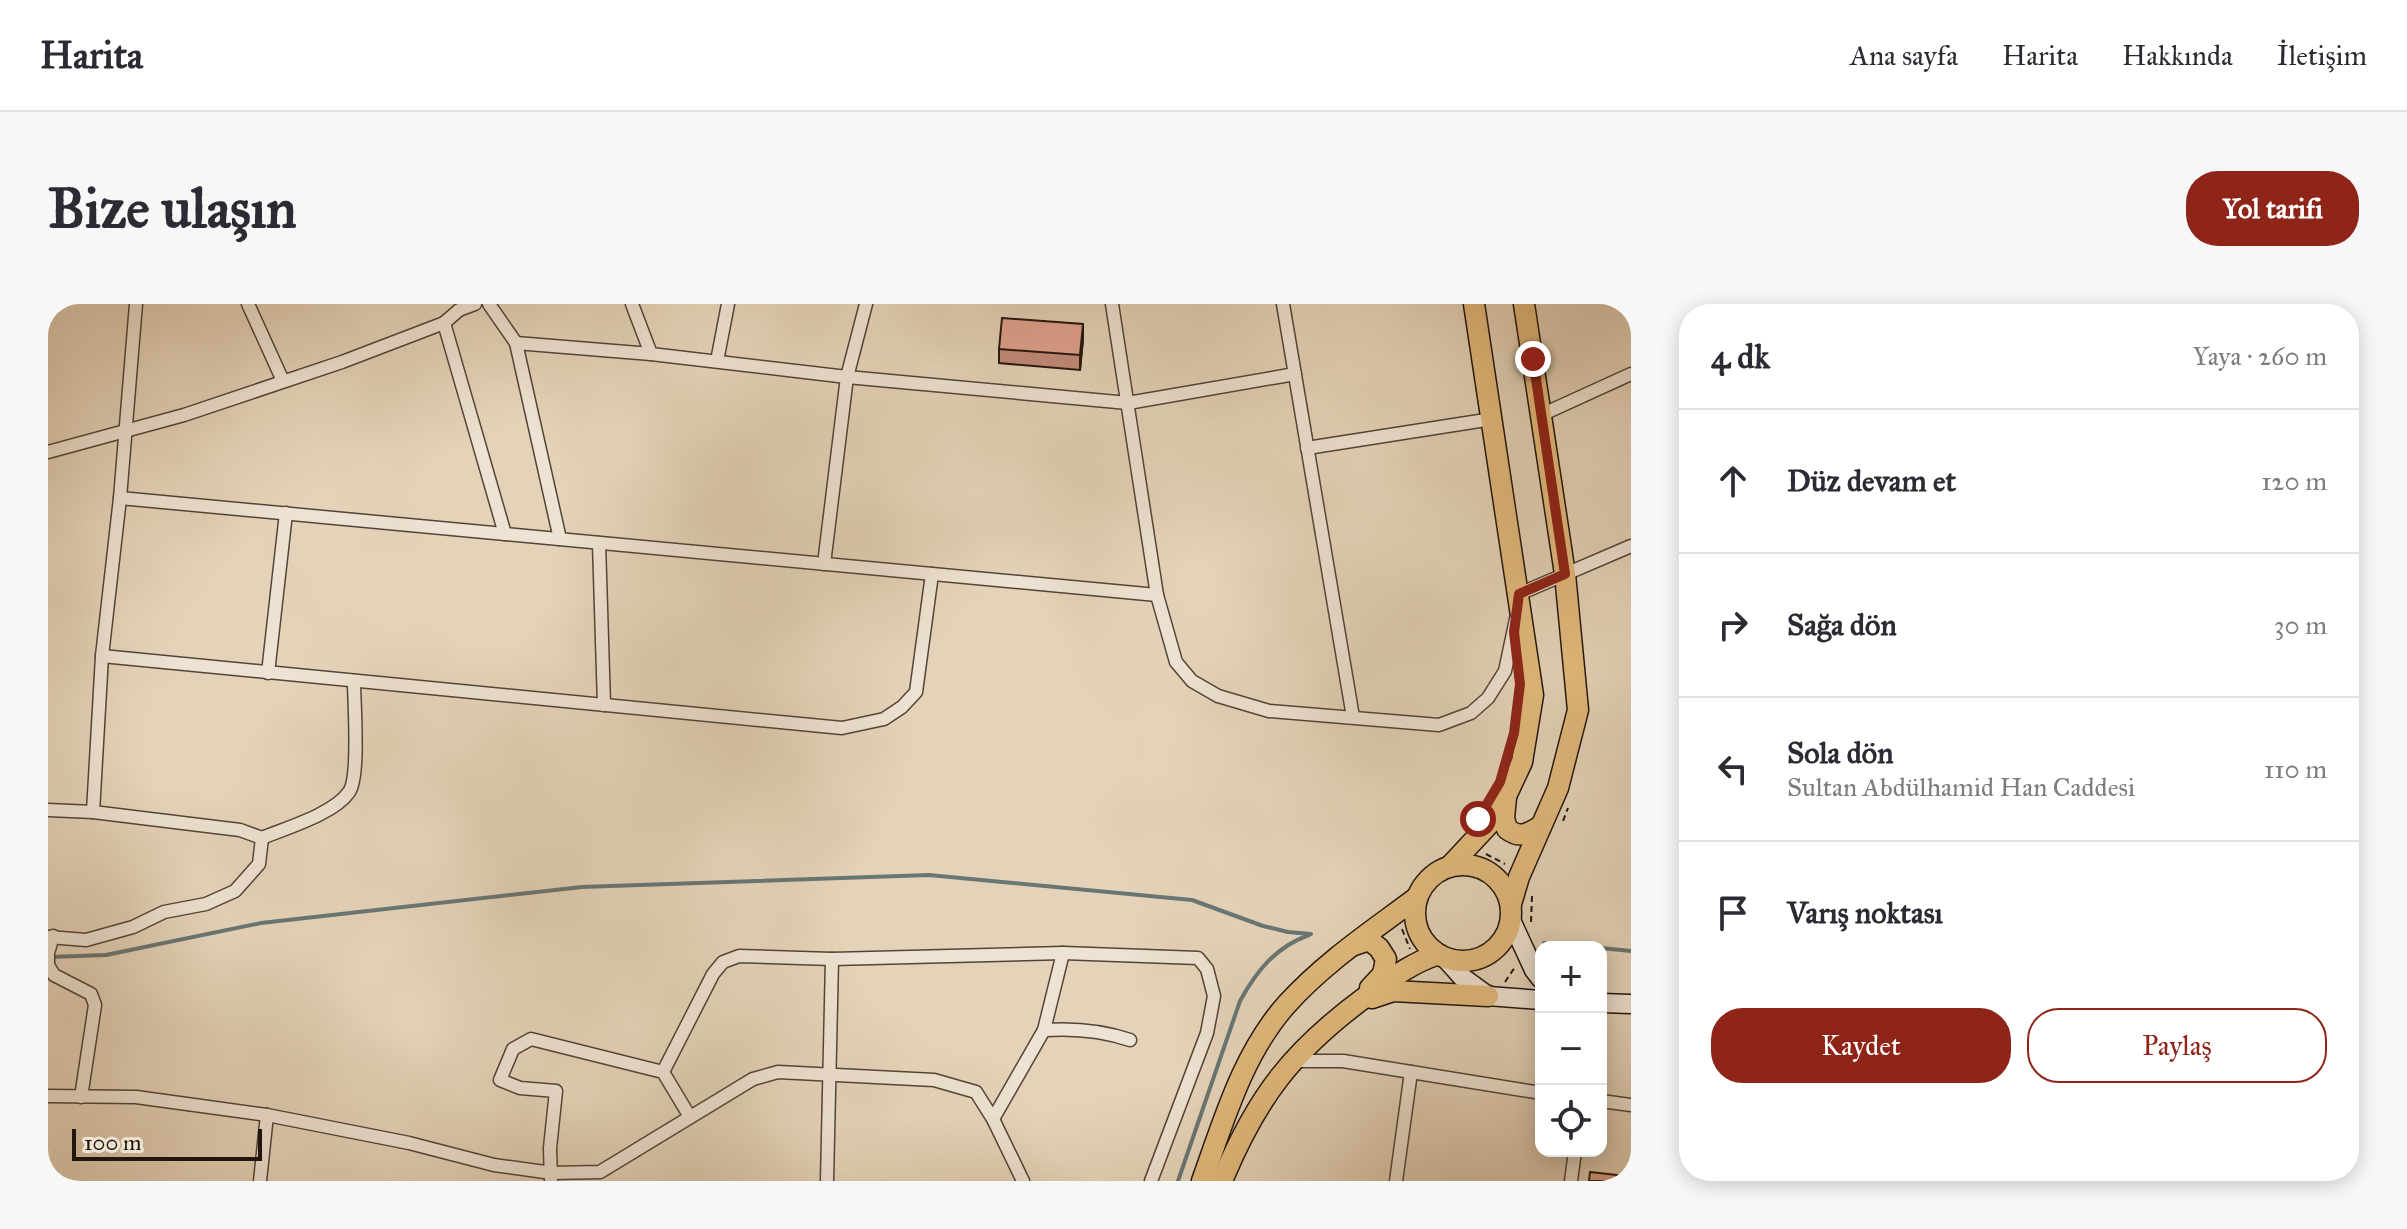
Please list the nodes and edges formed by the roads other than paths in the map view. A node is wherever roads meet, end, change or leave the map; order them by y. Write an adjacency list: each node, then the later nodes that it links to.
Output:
1 (136, 304): 24 (street)
2 (248, 304): 20 (street)
3 (475, 304): 12 (street)
4 (489, 304): 14 (street)
5 (632, 304): 15 (street)
6 (728, 304): 16 (street)
7 (866, 304): 19 (street)
8 (1112, 304): 21 (street)
9 (1283, 304): 17 (street)
10 (1474, 304): 23 (main road)
11 (1524, 304): 22 (main road)
12 (457, 307): 13 (street)
13 (444, 323): 20 (street); 29 (street)
14 (516, 343): 15 (street); 30 (street)
15 (651, 354): 16 (street)
16 (717, 361): 19 (street)
17 (1295, 374): 21 (street); 25 (street)
18 (1631, 374): 22 (street)
19 (847, 377): 21 (street); 33 (street)
20 (283, 381): 24 (street)
21 (1128, 403): 37 (street)
22 (1541, 415): 35 (main road)
23 (1492, 419): 25 (street); 36 (main road)
24 (125, 430): 26 (street); 27 (street)
25 (1307, 448): 42 (street)
26 (48, 452)
27 (120, 498): 28 (street); 38 (street)
28 (286, 513): 29 (street); 39 (street)
29 (505, 534): 30 (street)
30 (560, 539): 31 (street)
31 (599, 543): 33 (street); 41 (street)
32 (1631, 546): 35 (street)
33 (824, 564): 34 (street)
34 (932, 574): 37 (street); 41 (street)
35 (1565, 574): 36 (street); 46 (main road)
36 (1519, 594): 42 (street); 43 (main road)
37 (1157, 595): 42 (street)
38 (102, 656): 39 (street); 45 (street)
39 (268, 673): 40 (street)
40 (354, 681): 41 (street); 47 (street)
41 (604, 705)
42 (1353, 717)
43 (1507, 794): 46 (main road); 48 (main road)
44 (48, 810): 45 (street)
45 (93, 812): 47 (street)
46 (1541, 826): 50 (main road)
47 (262, 838): 51 (street)
48 (1442, 866): 49 (main road); 50 (main road)
49 (1413, 891): 52 (main road); 55 (main road)
50 (1511, 912): 55 (main road); 58 (main road)
51 (51, 936): 53 (street)
52 (1353, 945): 61 (main road); 85 (main road)
53 (48, 953): 57 (street)
54 (1063, 953): 56 (street); 64 (street); 84 (street)
55 (1441, 956): 59 (main road); 61 (main road)
56 (832, 959): 67 (street); 69 (street)
57 (48, 964): 72 (street)
58 (1535, 969)
59 (1493, 997): 60 (main road); 61 (main road)
60 (1535, 1000)
61 (1357, 1003): 66 (main road)
62 (1607, 1003): 63 (main road)
63 (1631, 1004)
64 (1044, 1030): 65 (street); 77 (street)
65 (1130, 1040)
66 (1292, 1061): 68 (street); 86 (main road)
67 (663, 1072): 76 (street); 80 (street)
68 (1411, 1072): 70 (street); 87 (street)
69 (830, 1074): 76 (street); 77 (street); 82 (street)
70 (1535, 1092)
71 (48, 1096): 72 (street)
72 (81, 1097): 75 (street)
73 (1607, 1102): 74 (street)
74 (1631, 1105)
75 (267, 1115): 80 (street); 81 (street)
76 (690, 1117): 79 (street)
77 (993, 1119): 83 (street)
78 (1574, 1157): 88 (street)
79 (600, 1176): 80 (street)
80 (551, 1177)
81 (260, 1181)
82 (827, 1181)
83 (1023, 1181)
84 (1151, 1181)
85 (1202, 1181)
86 (1222, 1181)
87 (1396, 1181)
88 (1571, 1181)

